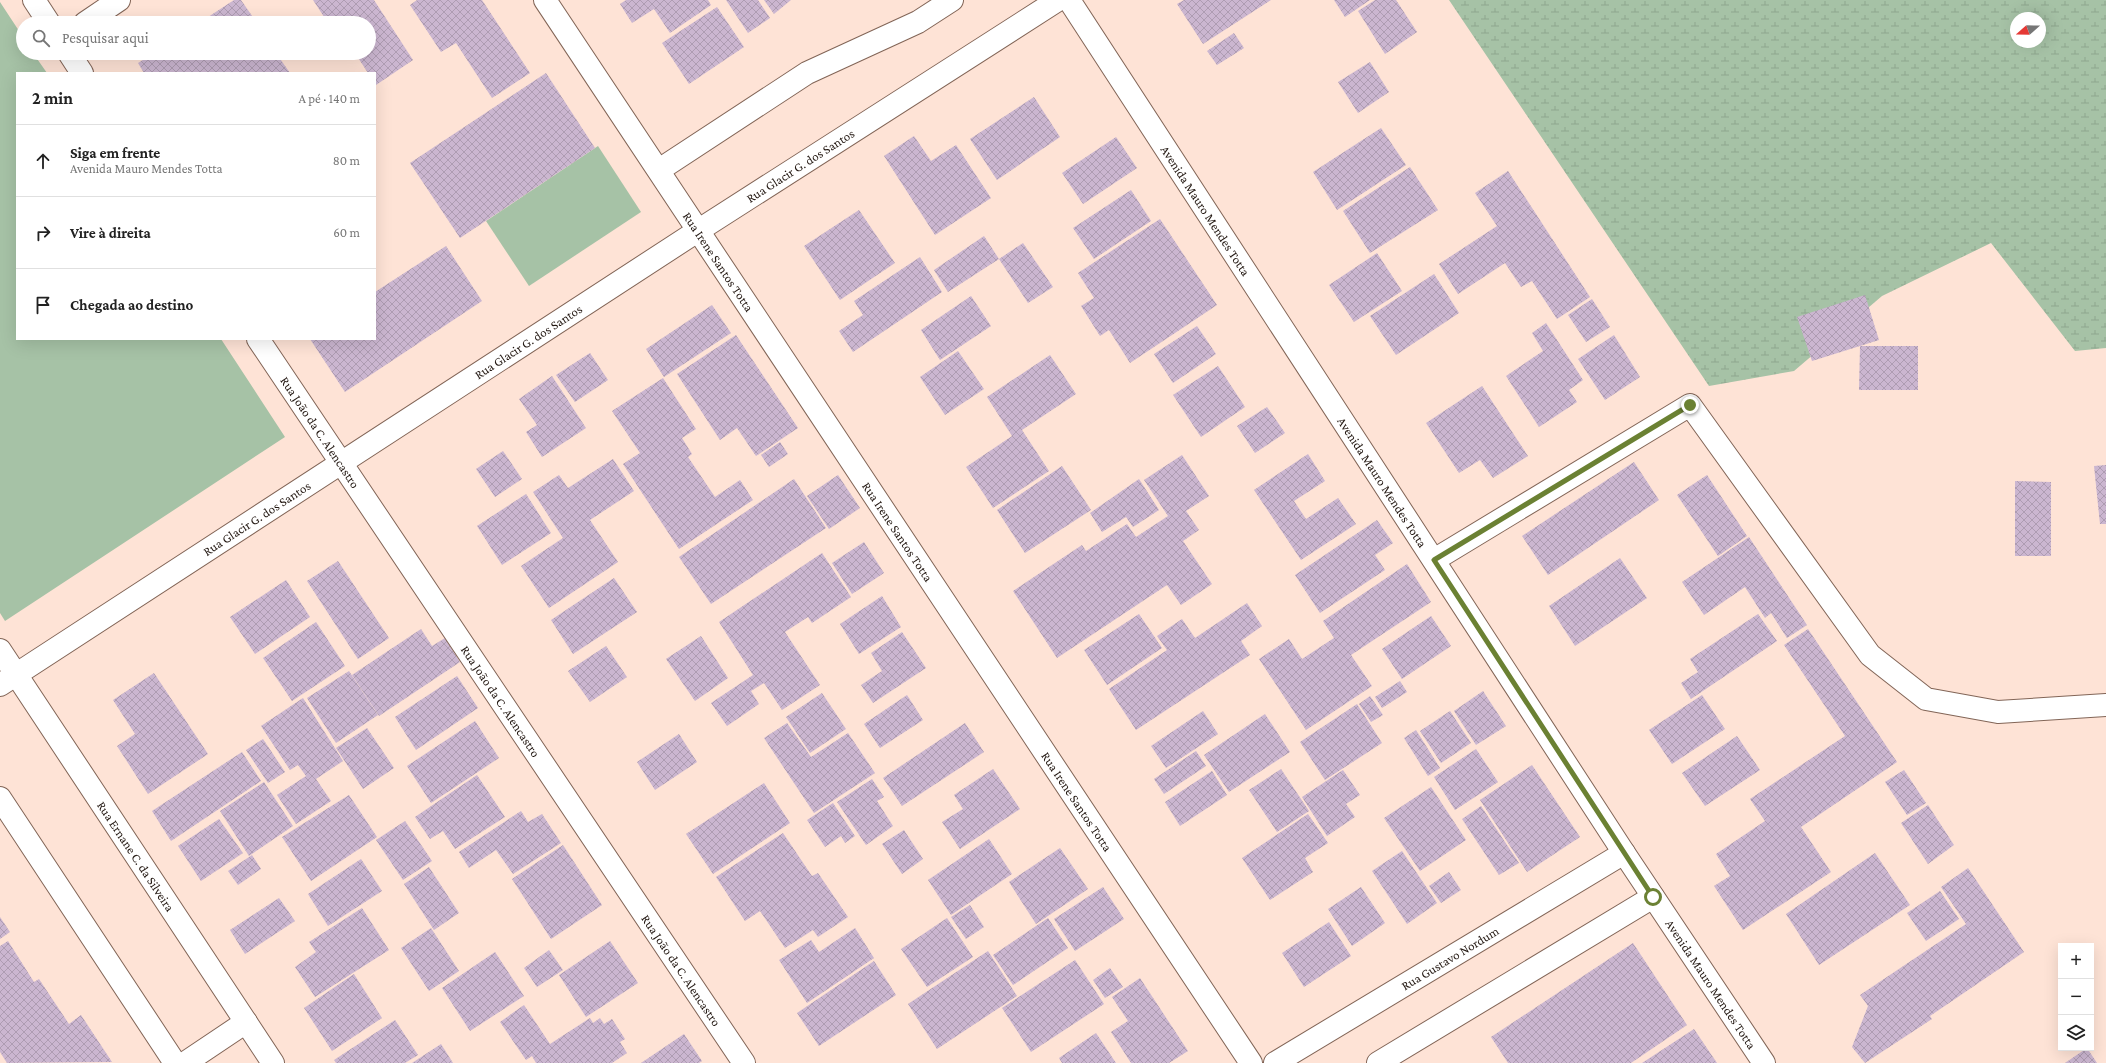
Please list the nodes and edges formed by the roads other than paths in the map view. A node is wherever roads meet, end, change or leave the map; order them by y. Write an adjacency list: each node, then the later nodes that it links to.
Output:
1 (34, 0): 7 (street)
2 (119, 0): 8 (street)
3 (545, 0): 11 (street, Rua Irene Santos Totta)
4 (952, 0): 11 (street)
5 (1058, 0): 12 (street, Rua Glacir G. dos Santos)
6 (1069, 0): 15 (street, Avenida Mauro Mendes Totta)
7 (44, 16)
8 (95, 16)
9 (74, 60): 10 (street)
10 (81, 72)
11 (659, 170): 12 (street, Rua Irene Santos Totta)
12 (699, 230): 14 (street, Rua Glacir G. dos Santos); 27 (street, Rua Irene Santos Totta)
13 (259, 340): 14 (street, Rua João da C. Alencastro)
14 (341, 463): 17 (street, Rua Glacir G. dos Santos); 26 (street, Rua João da C. Alencastro)
15 (1434, 560): 18 (street); 20 (street, Avenida Mauro Mendes Totta)
16 (0, 650): 17 (street, Rua Ernane C. da Silveira)
17 (8, 680): 22 (street, Rua Ernane C. da Silveira)
18 (2106, 706)
19 (0, 798): 23 (street)
20 (1624, 853): 21 (street, Avenida Mauro Mendes Totta); 28 (street, Rua Gustavo Nordum)
21 (1653, 897): 29 (street); 30 (street, Avenida Mauro Mendes Totta)
22 (246, 1022): 24 (street); 25 (street, Rua Ernane C. da Silveira)
23 (176, 1063)
24 (185, 1063)
25 (272, 1063)
26 (744, 1063)
27 (1251, 1063)
28 (1275, 1063)
29 (1378, 1063)
30 (1764, 1063)

